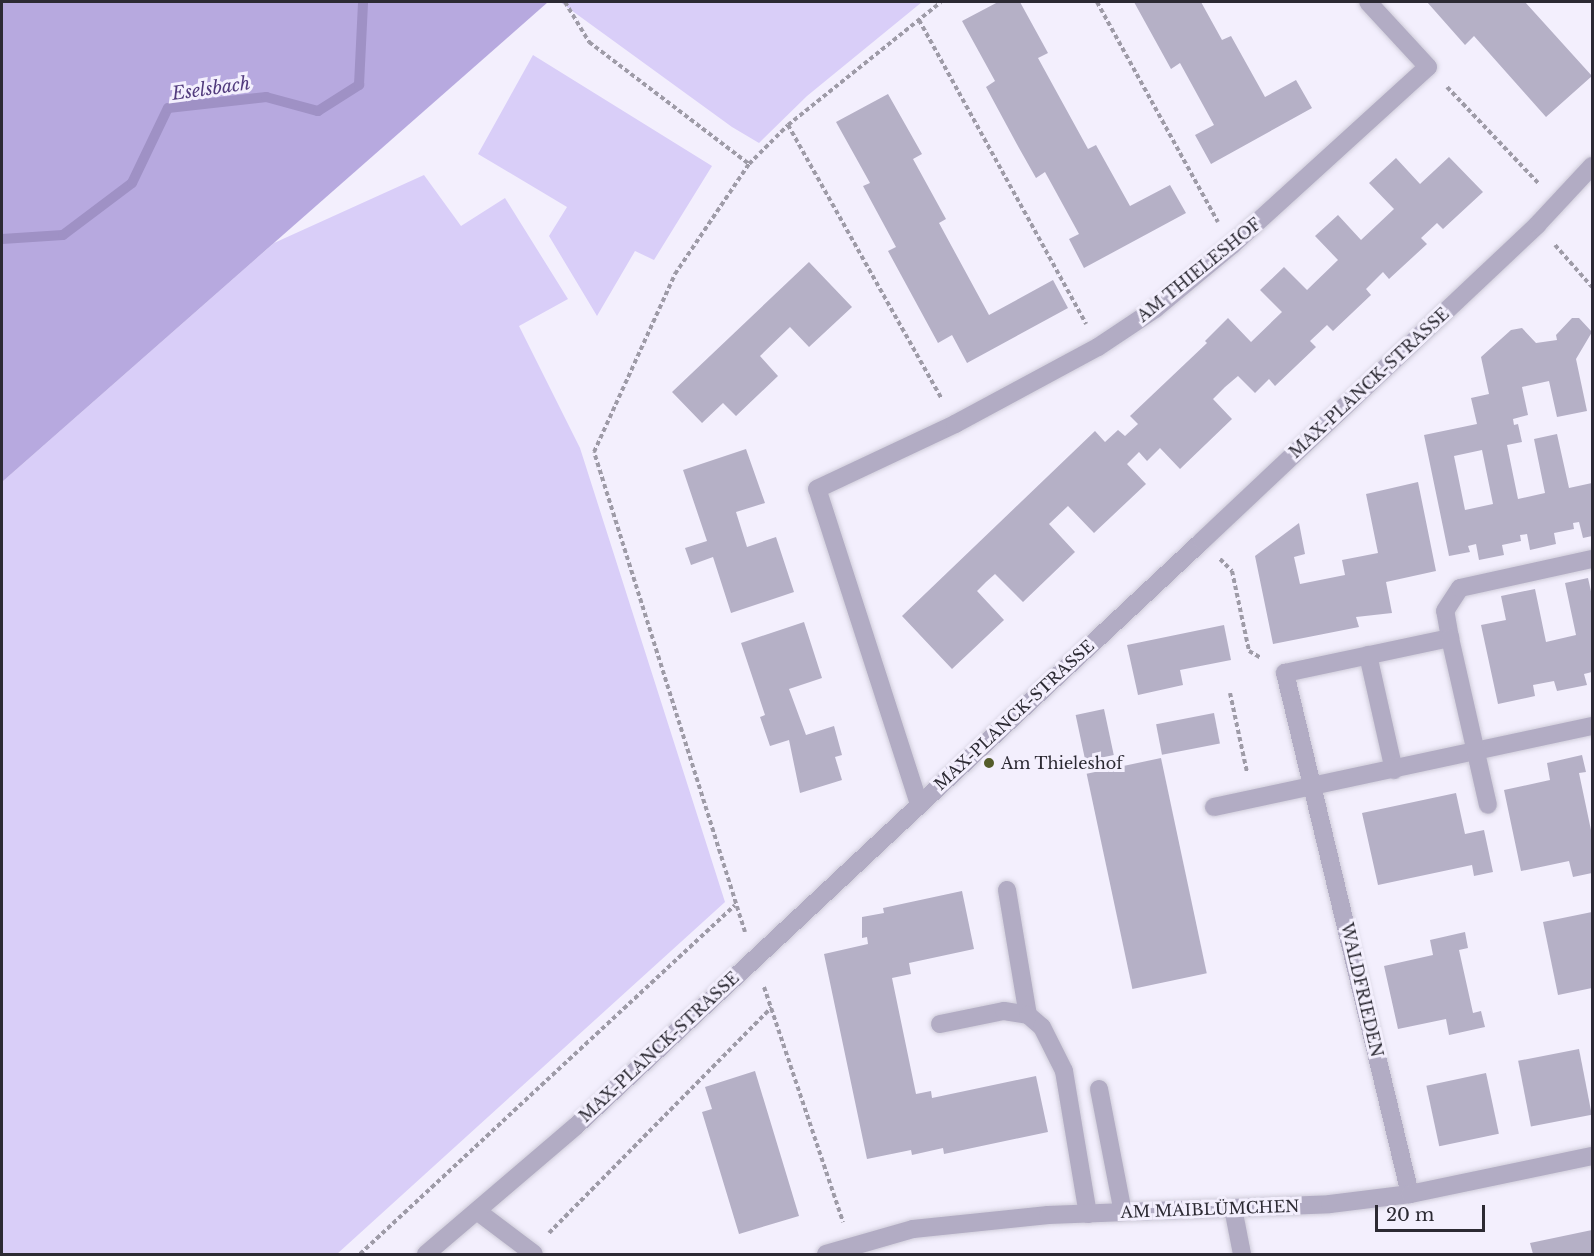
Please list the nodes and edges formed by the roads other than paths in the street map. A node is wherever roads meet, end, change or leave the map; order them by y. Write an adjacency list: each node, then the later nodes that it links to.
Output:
1 (1368, 2): 10 (street, AM THIELESHOF)
2 (1593, 166): 10 (street, MAX-PLANCK-STRASSE)
3 (1593, 559): 4 (street)
4 (1450, 638): 5 (street); 7 (street)
5 (1368, 655): 8 (street); 9 (street, WALDFRIEDEN)
6 (1593, 726): 7 (street)
7 (1475, 752): 8 (street); 11 (street)
8 (1394, 770): 9 (street)
9 (1313, 786): 12 (street); 18 (street, WALDFRIEDEN)
10 (919, 804): 20 (street, MAX-PLANCK-STRASSE)
11 (1488, 805)
12 (1214, 807)
13 (1007, 890): 14 (street)
14 (1028, 1015): 15 (street); 22 (street)
15 (940, 1024)
16 (1099, 1089): 21 (street)
17 (1593, 1156): 18 (street, AM MAIBLÜMCHEN)
18 (1410, 1194): 19 (street, AM MAIBLÜMCHEN)
19 (1233, 1208): 21 (street, AM MAIBLÜMCHEN); 26 (street)
20 (477, 1211): 23 (street); 24 (street, MAX-PLANCK-STRASSE)
21 (1123, 1212): 22 (street, AM MAIBLÜMCHEN)
22 (1088, 1214): 25 (street, AM MAIBLÜMCHEN)
23 (532, 1253)
24 (426, 1254)
25 (828, 1254)
26 (1242, 1254)

